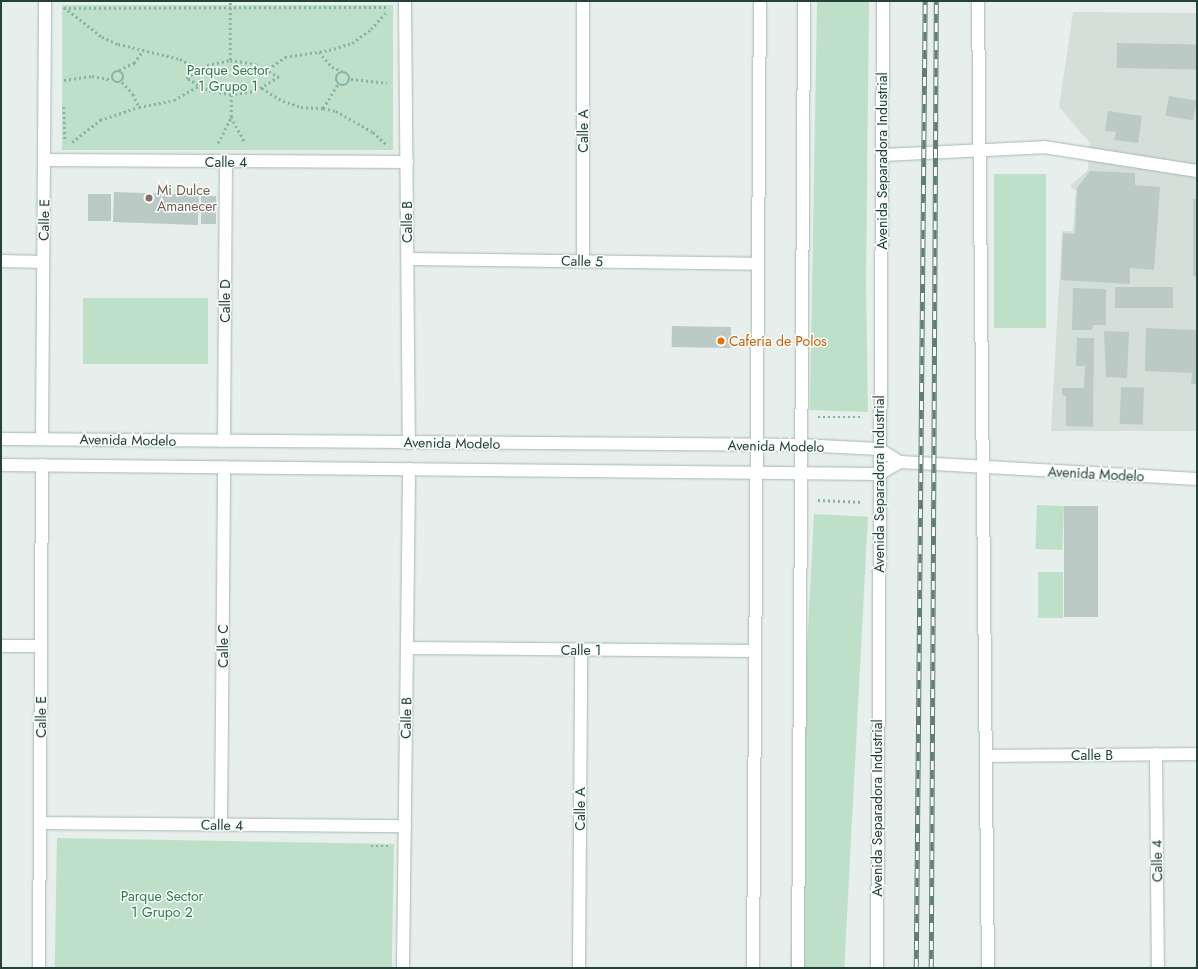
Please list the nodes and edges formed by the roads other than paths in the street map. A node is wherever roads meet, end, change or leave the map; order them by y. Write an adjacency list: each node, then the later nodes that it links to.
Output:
1 (45, 1): 10 (street, Calle E)
2 (405, 1): 12 (street, Calle B)
3 (583, 1): 15 (street, Calle A)
4 (760, 1): 18 (street)
5 (804, 1): 23 (street)
6 (883, 1): 9 (street, Avenida Separadora Industrial)
7 (978, 1): 8 (street)
8 (980, 151): 9 (street); 13 (street); 31 (street)
9 (883, 154): 25 (street, Avenida Separadora Industrial)
10 (44, 160): 11 (street, Calle 4); 17 (street, Calle E)
11 (226, 162): 12 (street, Calle 4); 21 (street, Calle D)
12 (407, 162): 14 (street, Calle B)
13 (1197, 171)
14 (408, 259): 15 (street, Calle 5); 22 (street, Calle B)
15 (583, 261): 18 (street, Calle 5)
16 (1, 262): 17 (street)
17 (43, 262): 20 (street, Calle E)
18 (756, 264): 24 (street)
19 (1, 439): 20 (street, Avenida Modelo)
20 (42, 439): 21 (street, Avenida Modelo)
21 (224, 441): 22 (street, Avenida Modelo)
22 (409, 443): 24 (street, Avenida Modelo)
23 (800, 445): 24 (street, Avenida Modelo); 25 (street, Avenida Modelo); 33 (street)
24 (755, 446): 32 (street)
25 (879, 449): 26 (street, Avenida Modelo); 34 (street, Avenida Separadora Industrial)
26 (900, 462): 31 (street, Avenida Modelo); 34 (street)
27 (1, 465): 28 (street, Avenida Modelo)
28 (42, 465): 29 (street, Avenida Modelo); 37 (street, Calle E)
29 (224, 467): 30 (street, Avenida Modelo); 45 (street, Calle C)
30 (409, 469): 32 (street, Avenida Modelo); 38 (street, Calle B)
31 (984, 469): 35 (street, Avenida Modelo); 43 (street)
32 (755, 471): 33 (street, Avenida Modelo); 40 (street)
33 (801, 472): 34 (street, Avenida Modelo); 52 (street)
34 (879, 474): 53 (street, Avenida Separadora Industrial)
35 (1197, 479)
36 (1, 646): 37 (street)
37 (41, 646): 44 (street, Calle E)
38 (407, 648): 39 (street, Calle 1); 46 (street, Calle B)
39 (581, 650): 40 (street, Calle 1); 50 (street, Calle A)
40 (754, 651): 51 (street)
41 (1156, 754): 42 (street, Calle B); 43 (street, Calle B); 56 (street, Calle 4)
42 (1197, 754)
43 (986, 756): 47 (street)
44 (40, 823): 45 (street, Calle 4); 48 (street, Calle E)
45 (221, 825): 46 (street, Calle 4)
46 (405, 826): 49 (street, Calle B)
47 (988, 944): 54 (street); 55 (street)
48 (40, 968)
49 (403, 968)
50 (579, 968)
51 (753, 968)
52 (798, 968)
53 (876, 968)
54 (988, 968)
55 (996, 968)
56 (1158, 968)

